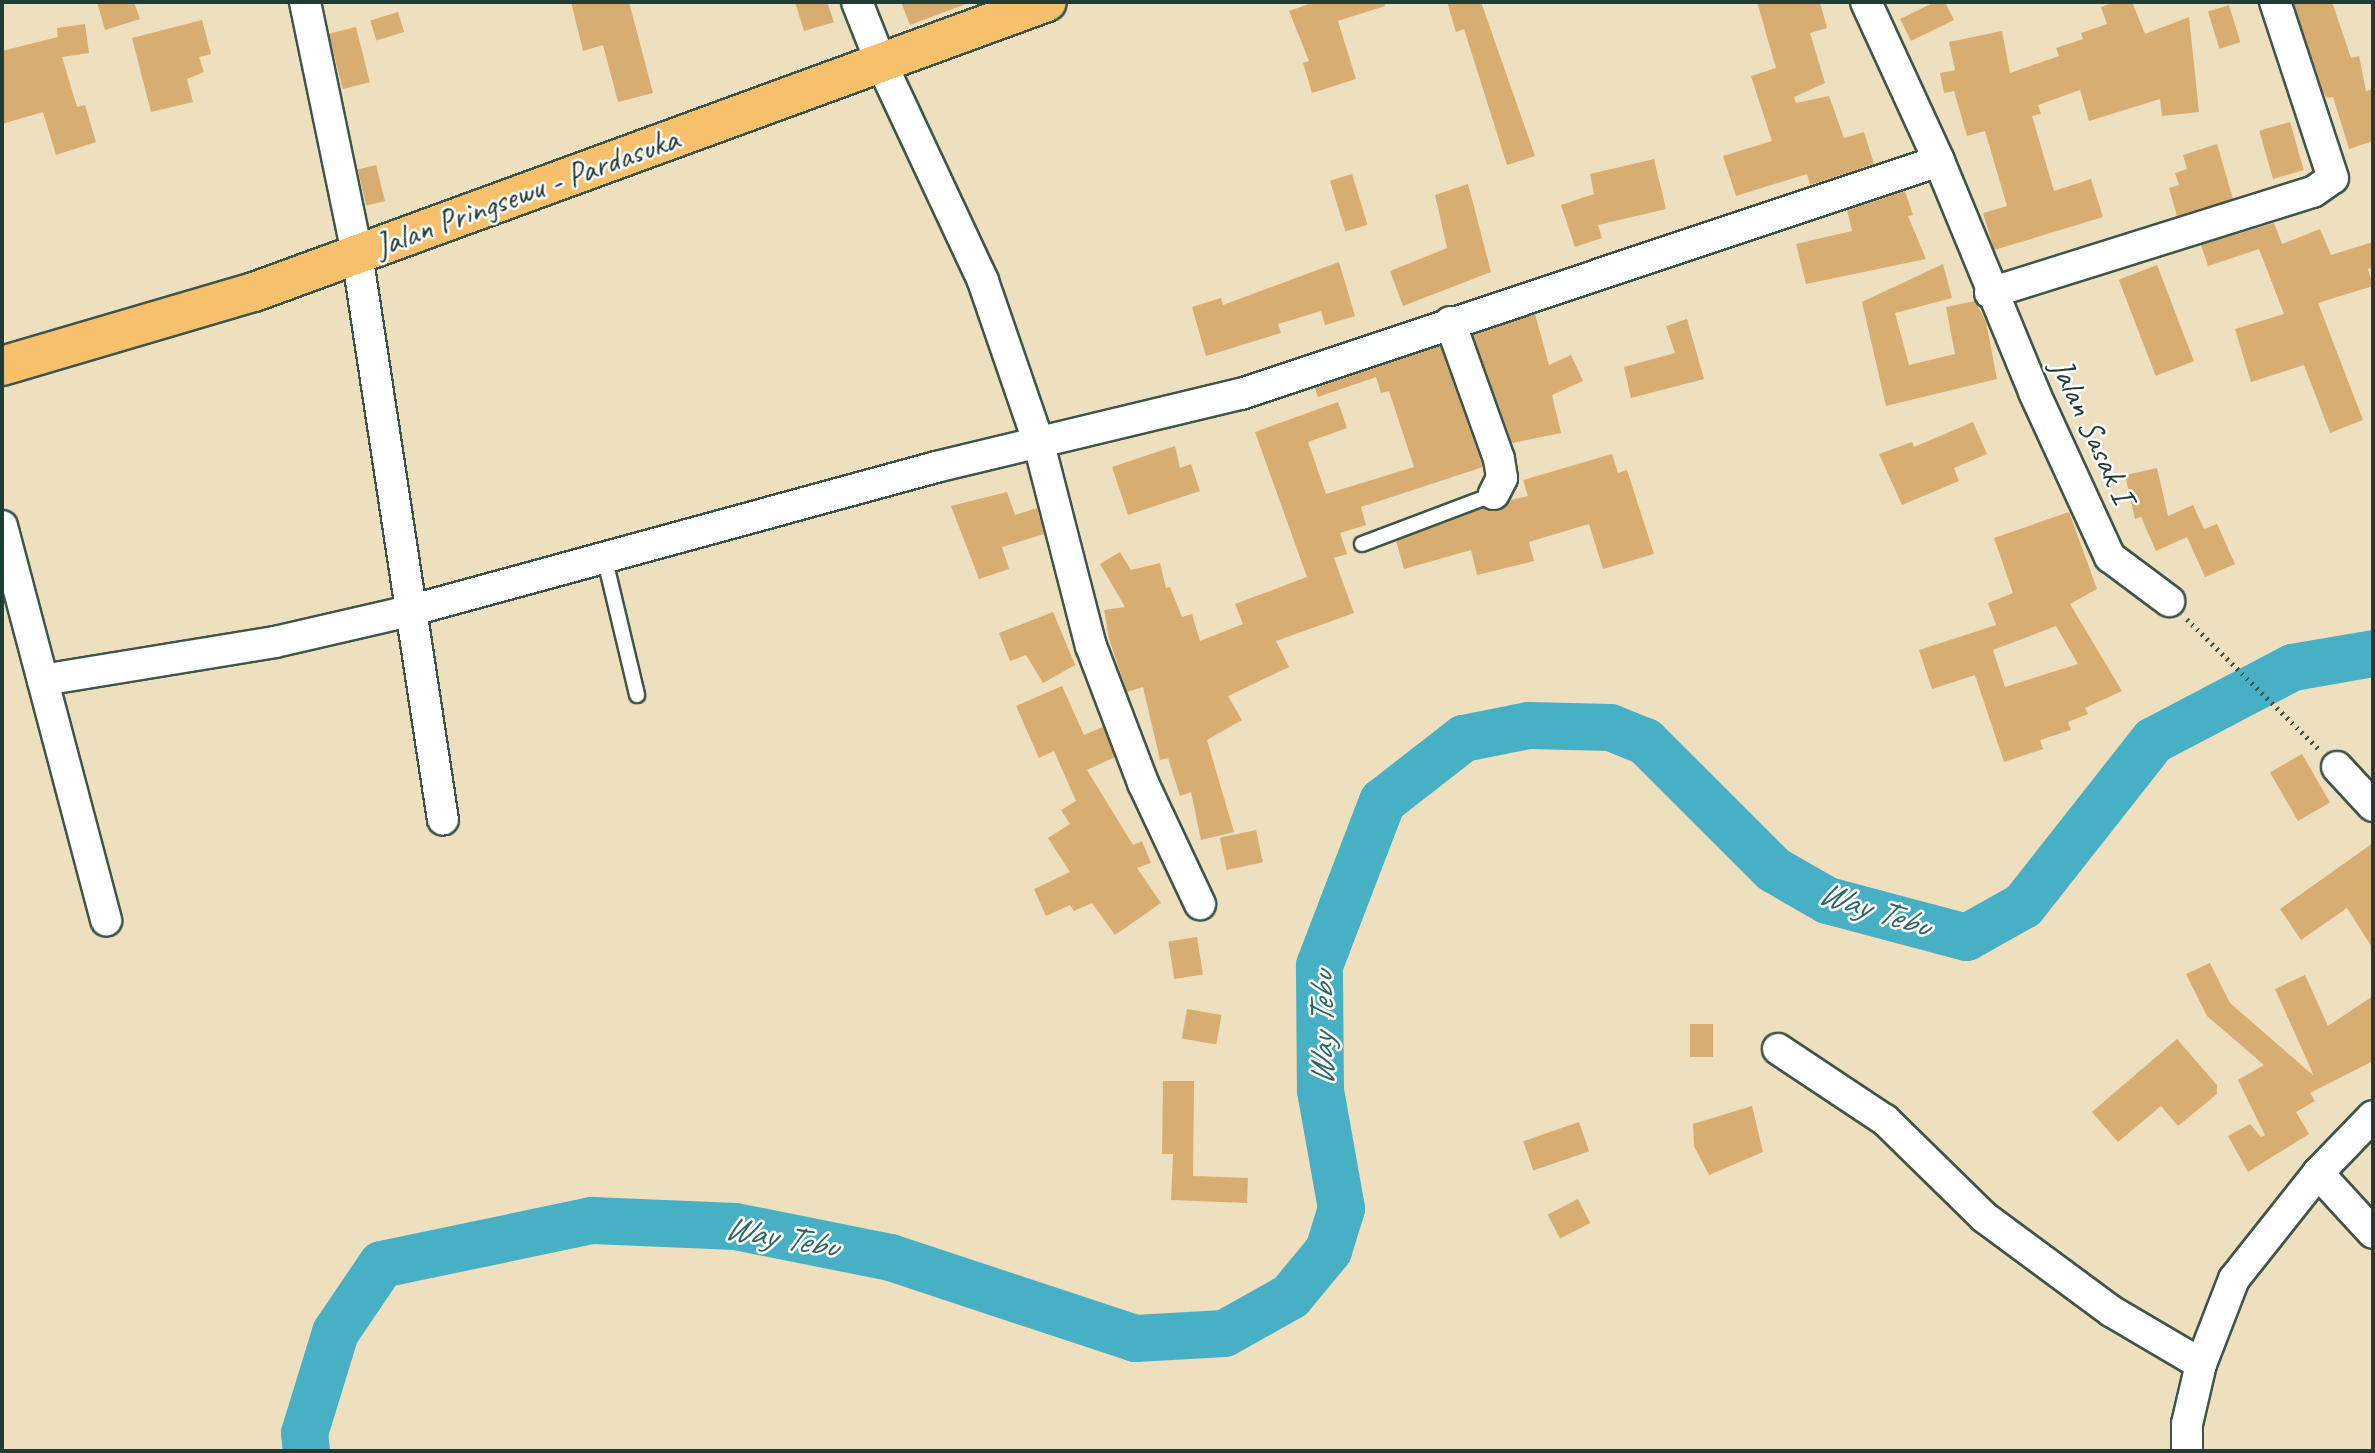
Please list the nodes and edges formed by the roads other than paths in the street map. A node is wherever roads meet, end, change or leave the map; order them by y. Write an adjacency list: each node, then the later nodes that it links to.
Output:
1 (304, 2): 9 (street)
2 (857, 2): 7 (street)
3 (1047, 2): 6 (main road, Jalan Pringsewu - Pardasuka)
4 (1866, 2): 8 (street, Jalan Sasak I)
5 (2275, 2): 10 (street)
6 (987, 13): 7 (main road, Jalan Pringsewu - Pardasuka)
7 (881, 65): 9 (main road, Jalan Pringsewu - Pardasuka); 13 (street)
8 (1939, 161): 10 (street, Jalan Sasak I); 11 (street)
9 (357, 254): 12 (main road, Jalan Pringsewu - Pardasuka); 19 (street)
10 (1990, 293): 18 (street, Jalan Sasak I)
11 (1450, 322): 13 (street); 14 (street)
12 (2, 366)
13 (1039, 444): 17 (street); 25 (street)
14 (1494, 494): 16 (lane)
15 (2, 526): 20 (street)
16 (1362, 544)
17 (604, 556): 19 (street); 21 (lane)
18 (2169, 601)
19 (409, 611): 20 (street); 24 (street)
20 (43, 680): 26 (street)
21 (636, 695)
22 (2337, 767): 23 (street)
23 (2373, 806)
24 (443, 820)
25 (1199, 904)
26 (106, 921)
27 (1778, 1049): 31 (street)
28 (2373, 1116): 29 (street)
29 (2318, 1173): 30 (street); 31 (street)
30 (2373, 1233)
31 (2201, 1364): 32 (street)
32 (2187, 1451)

